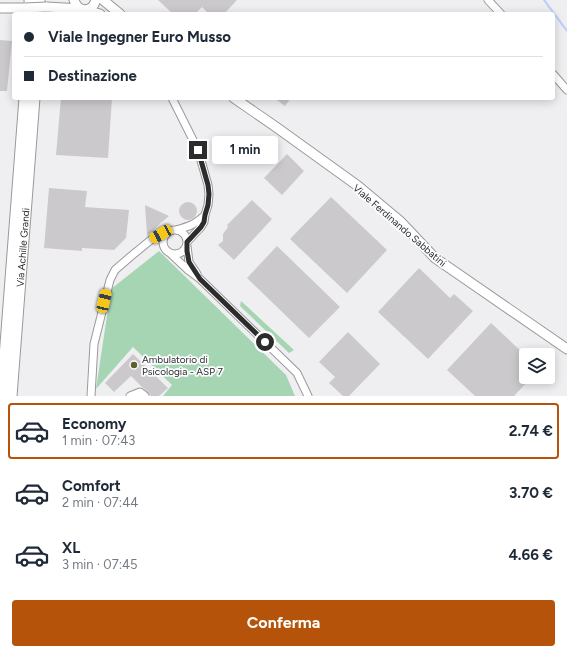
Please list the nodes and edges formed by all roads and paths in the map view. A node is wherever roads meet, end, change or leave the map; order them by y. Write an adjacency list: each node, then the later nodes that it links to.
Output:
1 (70, 0): 7 (street)
2 (74, 0): 9 (street)
3 (96, 0): 9 (street)
4 (103, 0): 11 (street)
5 (488, 0): 12 (street)
6 (29, 7): 7 (street, bridge); 8 (street)
7 (42, 7): 9 (street)
8 (0, 8)
9 (84, 9): 10 (street)
10 (94, 12)
11 (118, 12)
12 (498, 12)
13 (555, 77): 14 (street)
14 (567, 90)
15 (25, 100): 27 (main road, Via Achille Grandi)
16 (34, 100): 28 (main road, Via Achille Grandi)
17 (173, 100): 19 (street)
18 (237, 100): 26 (street, Viale Ferdinando Sabbatini)
19 (205, 215): 20 (street); 21 (street)
20 (172, 231): 21 (street); 22 (street); 23 (street)
21 (187, 244): 24 (street); 25 (street)
22 (143, 247): 23 (street); 29 (street)
23 (164, 248): 24 (street)
24 (171, 254): 25 (street)
25 (200, 279): 32 (street)
26 (567, 349)
27 (2, 396)
28 (11, 396)
29 (91, 396)
30 (130, 396): 31 (street)
31 (145, 396)
32 (308, 396)

